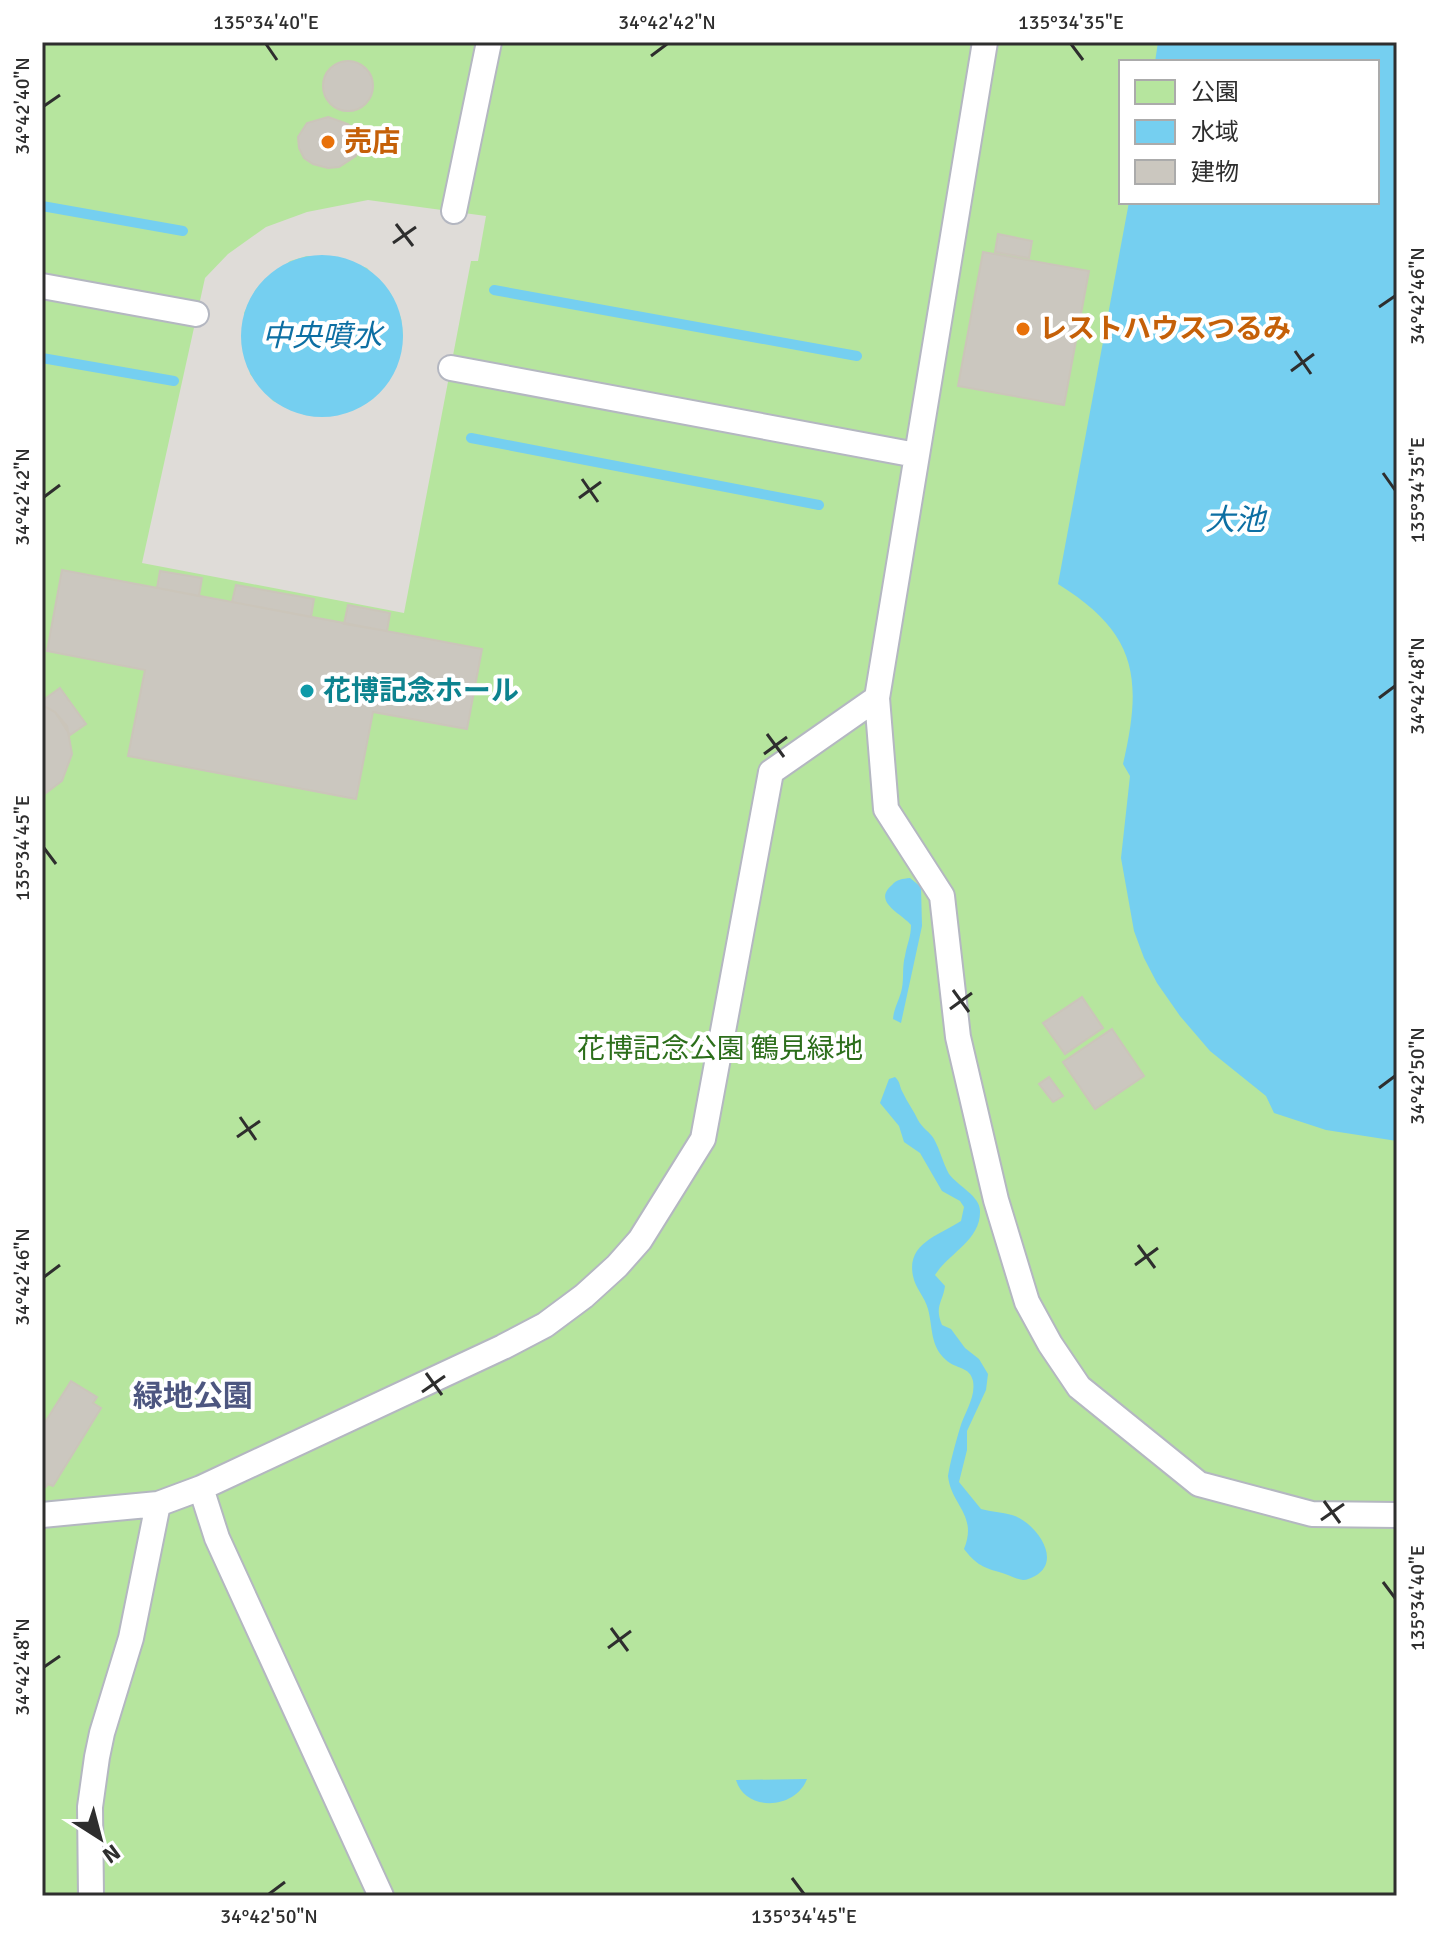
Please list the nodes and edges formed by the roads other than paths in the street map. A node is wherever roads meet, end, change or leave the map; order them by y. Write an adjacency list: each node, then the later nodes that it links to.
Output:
1 (489, 42): 3 (street)
2 (985, 42): 7 (street)
3 (454, 211)
4 (42, 286): 5 (street)
5 (196, 314)
6 (451, 368): 7 (street)
7 (916, 455): 8 (street)
8 (877, 698): 9 (street); 12 (street)
9 (201, 1488): 10 (street); 14 (street)
10 (158, 1504): 11 (street); 13 (street)
11 (42, 1515)
12 (1397, 1515)
13 (91, 1896)
14 (381, 1896)

